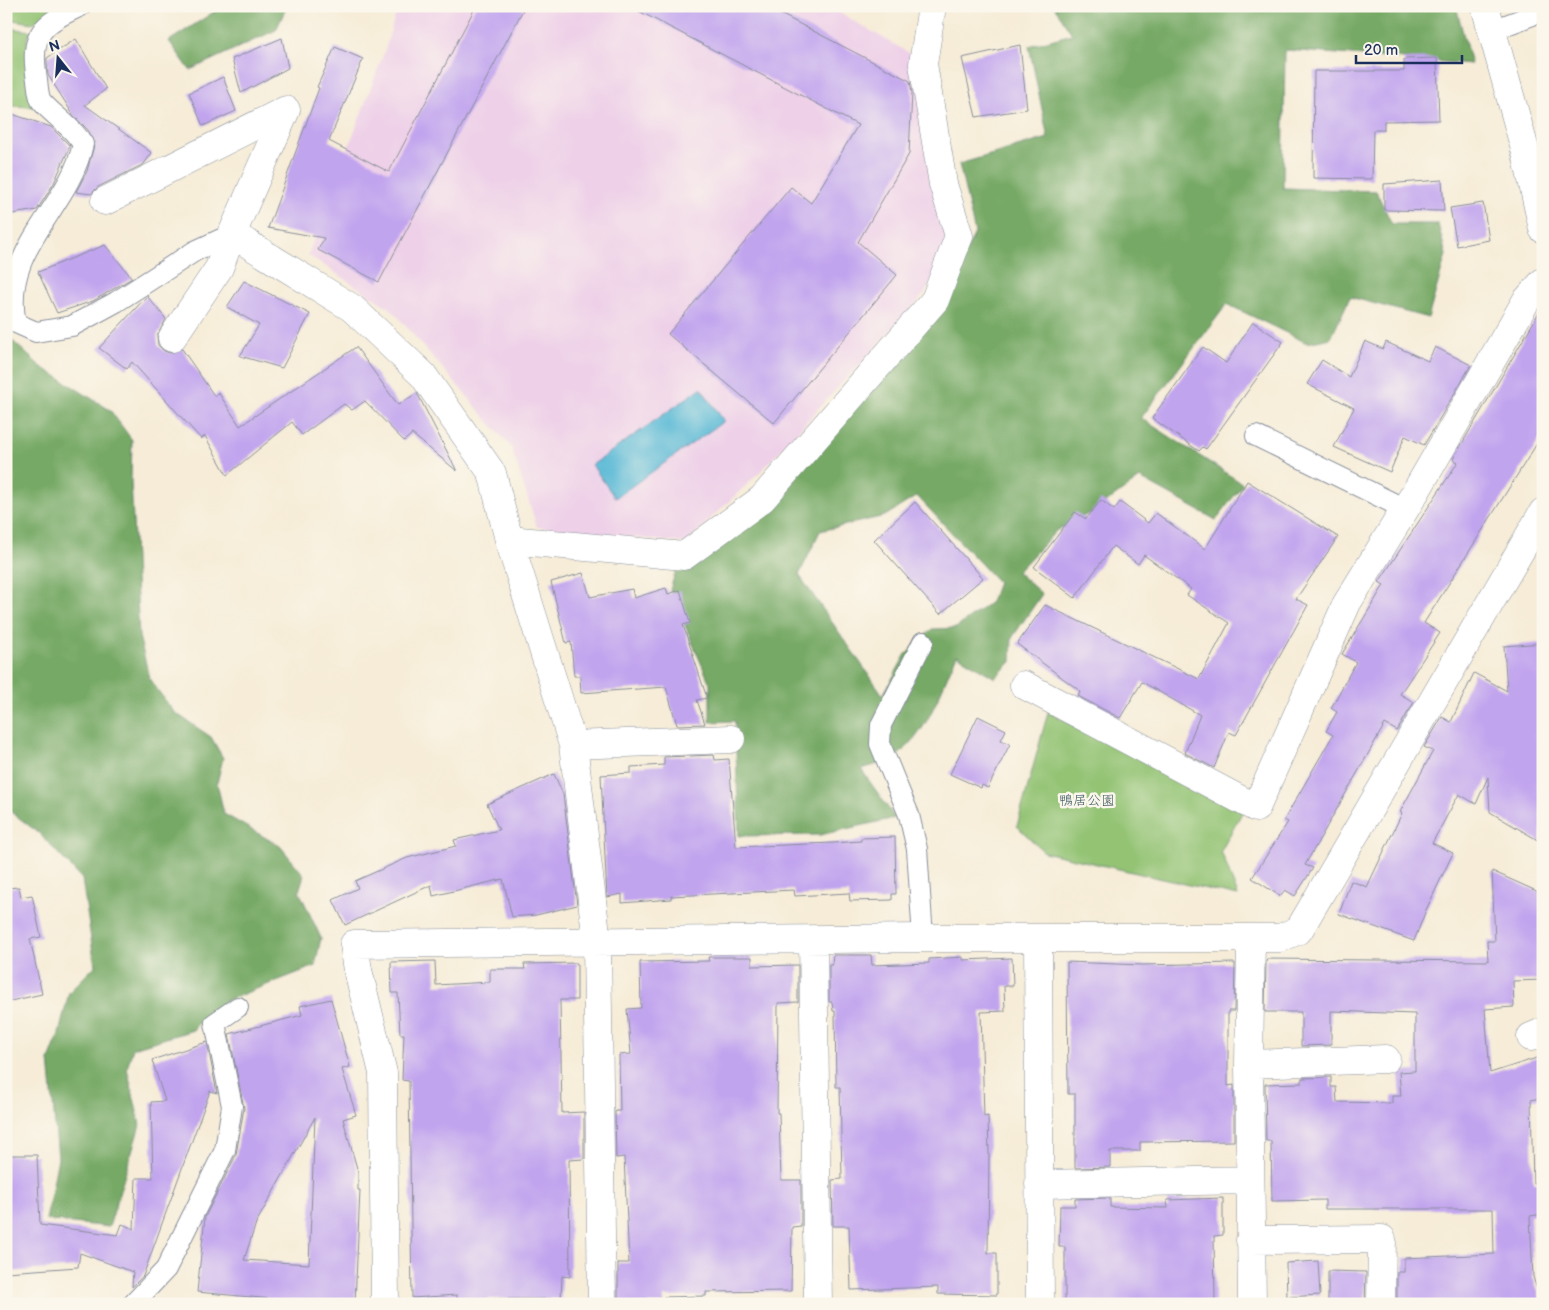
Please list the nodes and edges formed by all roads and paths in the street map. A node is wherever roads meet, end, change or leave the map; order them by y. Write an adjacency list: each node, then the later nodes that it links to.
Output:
1 (81, 6): 7 (lane)
2 (932, 6): 13 (street)
3 (1543, 11): 4 (lane)
4 (1489, 18): 6 (street)
5 (105, 201): 7 (street)
6 (1542, 221)
7 (232, 234): 9 (street); 13 (street)
8 (1543, 282): 11 (street)
9 (172, 338)
10 (1256, 436): 11 (lane)
11 (1405, 509): 15 (street)
12 (1543, 512): 20 (street)
13 (510, 540): 17 (street)
14 (923, 642): 18 (lane)
15 (1024, 685)
16 (731, 739): 17 (street)
17 (573, 745): 21 (street)
18 (923, 938): 19 (street); 22 (street)
19 (1038, 938): 20 (street); 27 (street)
20 (1251, 939): 25 (street)
21 (597, 941): 22 (street); 30 (street); 31 (street)
22 (813, 941): 32 (street)
23 (238, 1008): 29 (lane)
24 (1386, 1059): 25 (street)
25 (1249, 1064): 26 (street)
26 (1250, 1180): 27 (street); 28 (street)
27 (1039, 1184): 33 (street)
28 (1250, 1240): 34 (street); 35 (street)
29 (133, 1304)
30 (385, 1304)
31 (602, 1304)
32 (818, 1304)
33 (1040, 1304)
34 (1252, 1304)
35 (1380, 1304)

